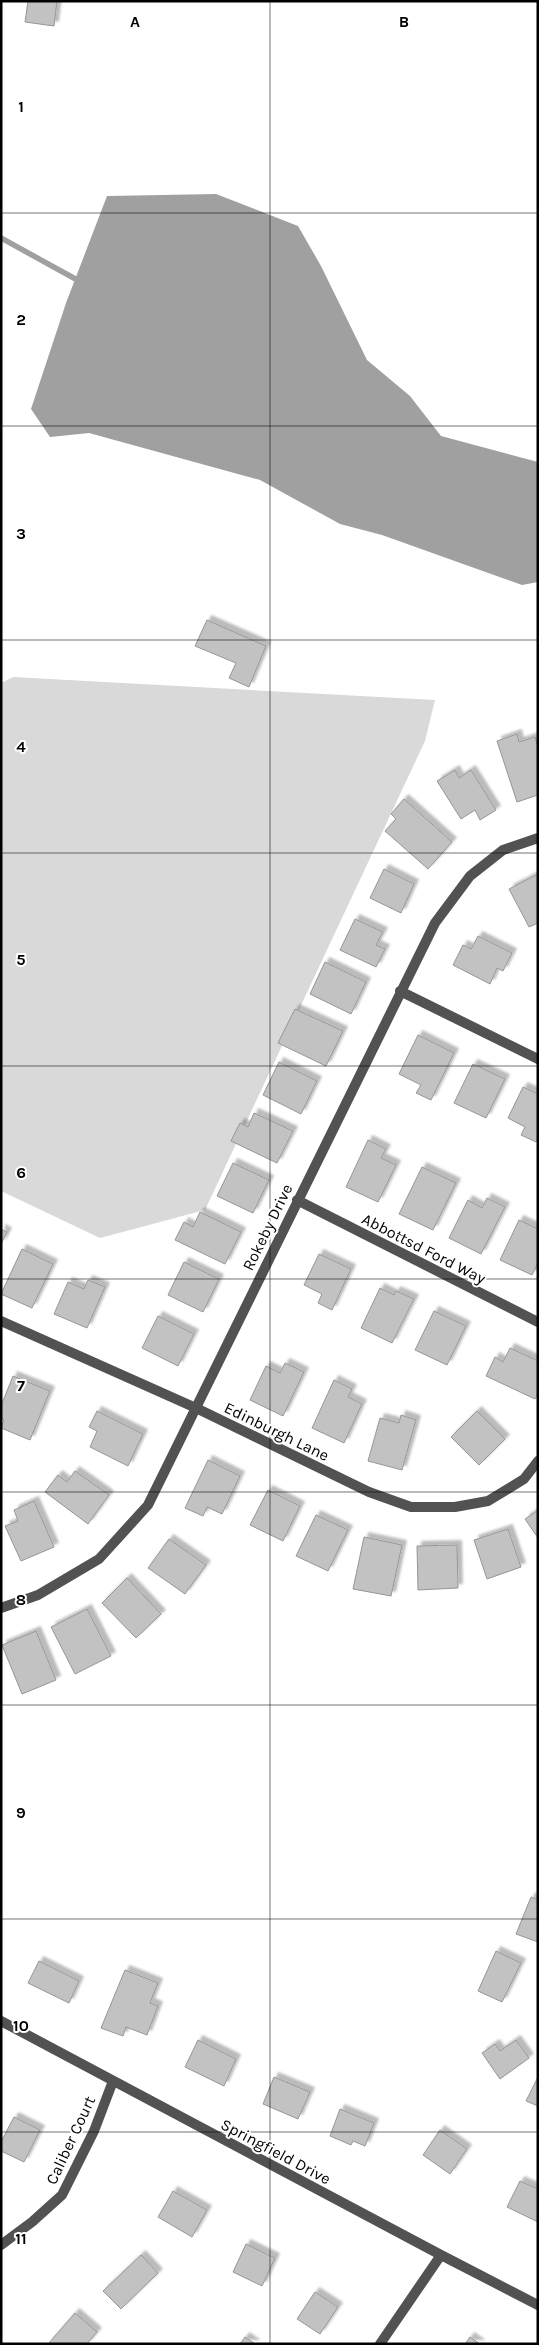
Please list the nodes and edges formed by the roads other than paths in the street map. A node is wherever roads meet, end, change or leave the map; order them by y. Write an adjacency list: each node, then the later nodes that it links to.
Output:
1 (538, 838): 2 (street, Rokeby Drive)
2 (400, 991): 3 (street); 4 (street, Rokeby Drive)
3 (538, 1059)
4 (297, 1200): 6 (street, Abbottsd Ford Way); 7 (street, Rokeby Drive)
5 (1, 1321): 7 (street, Edinburgh Lane)
6 (538, 1322)
7 (196, 1408): 8 (street, Edinburgh Lane); 9 (street, Rokeby Drive)
8 (538, 1461)
9 (1, 1608)
10 (1, 2021): 11 (street, Springfield Drive)
11 (113, 2081): 12 (street, Caliber Court); 13 (street, Springfield Drive)
12 (1, 2244)
13 (441, 2255): 14 (street, Springfield Drive); 15 (street)
14 (538, 2305)
15 (380, 2344)

